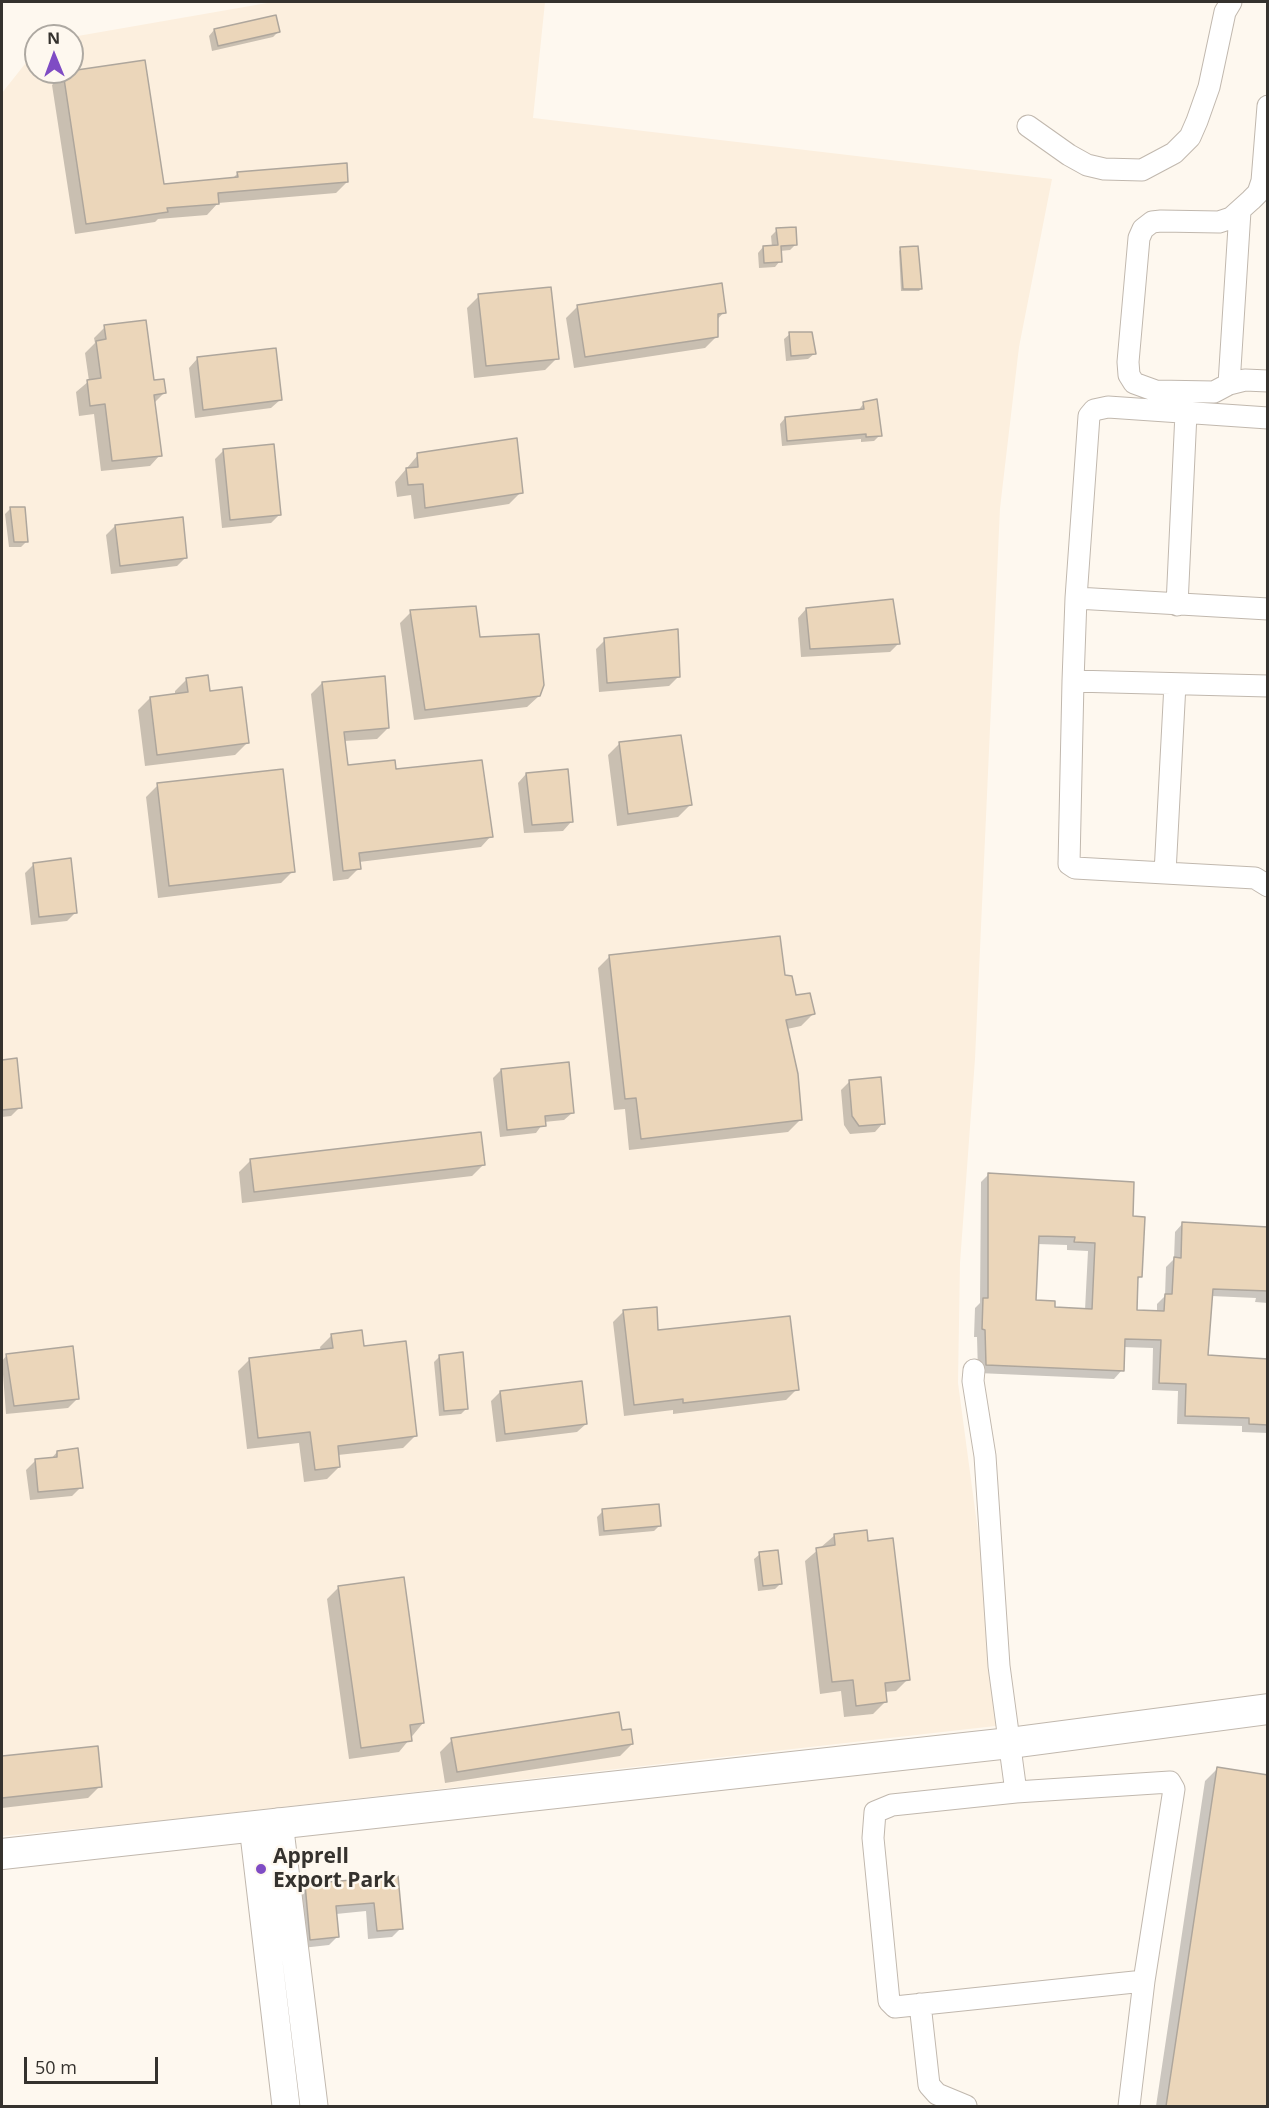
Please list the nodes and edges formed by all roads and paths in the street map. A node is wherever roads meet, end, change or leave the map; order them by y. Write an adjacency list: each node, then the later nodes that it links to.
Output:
1 (1231, 2): 3 (street)
2 (1268, 106): 4 (street)
3 (1028, 126)
4 (1266, 138): 5 (street)
5 (1263, 193): 6 (street)
6 (1240, 211): 8 (street); 8 (street)
7 (1268, 381): 8 (street)
8 (1228, 384)
9 (1186, 413): 10 (street); 11 (street); 12 (street)
10 (1268, 418)
11 (1076, 598): 12 (street); 14 (street)
12 (1177, 605): 13 (street)
13 (1268, 609)
14 (1073, 681): 15 (street); 17 (street)
15 (1175, 684): 16 (street); 17 (street)
16 (1268, 686)
17 (1165, 873): 18 (street)
18 (1268, 886)
19 (974, 1370): 21 (street)
20 (1268, 1710): 21 (main road)
21 (1010, 1743): 22 (street); 23 (main road)
22 (1016, 1792): 25 (street); 26 (street)
23 (266, 1824): 24 (main road); 27 (street); 28 (street)
24 (2, 1854)
25 (1144, 1981): 26 (street); 30 (street)
26 (920, 2004): 29 (street)
27 (286, 2106)
28 (314, 2106)
29 (966, 2106)
30 (1129, 2106)

